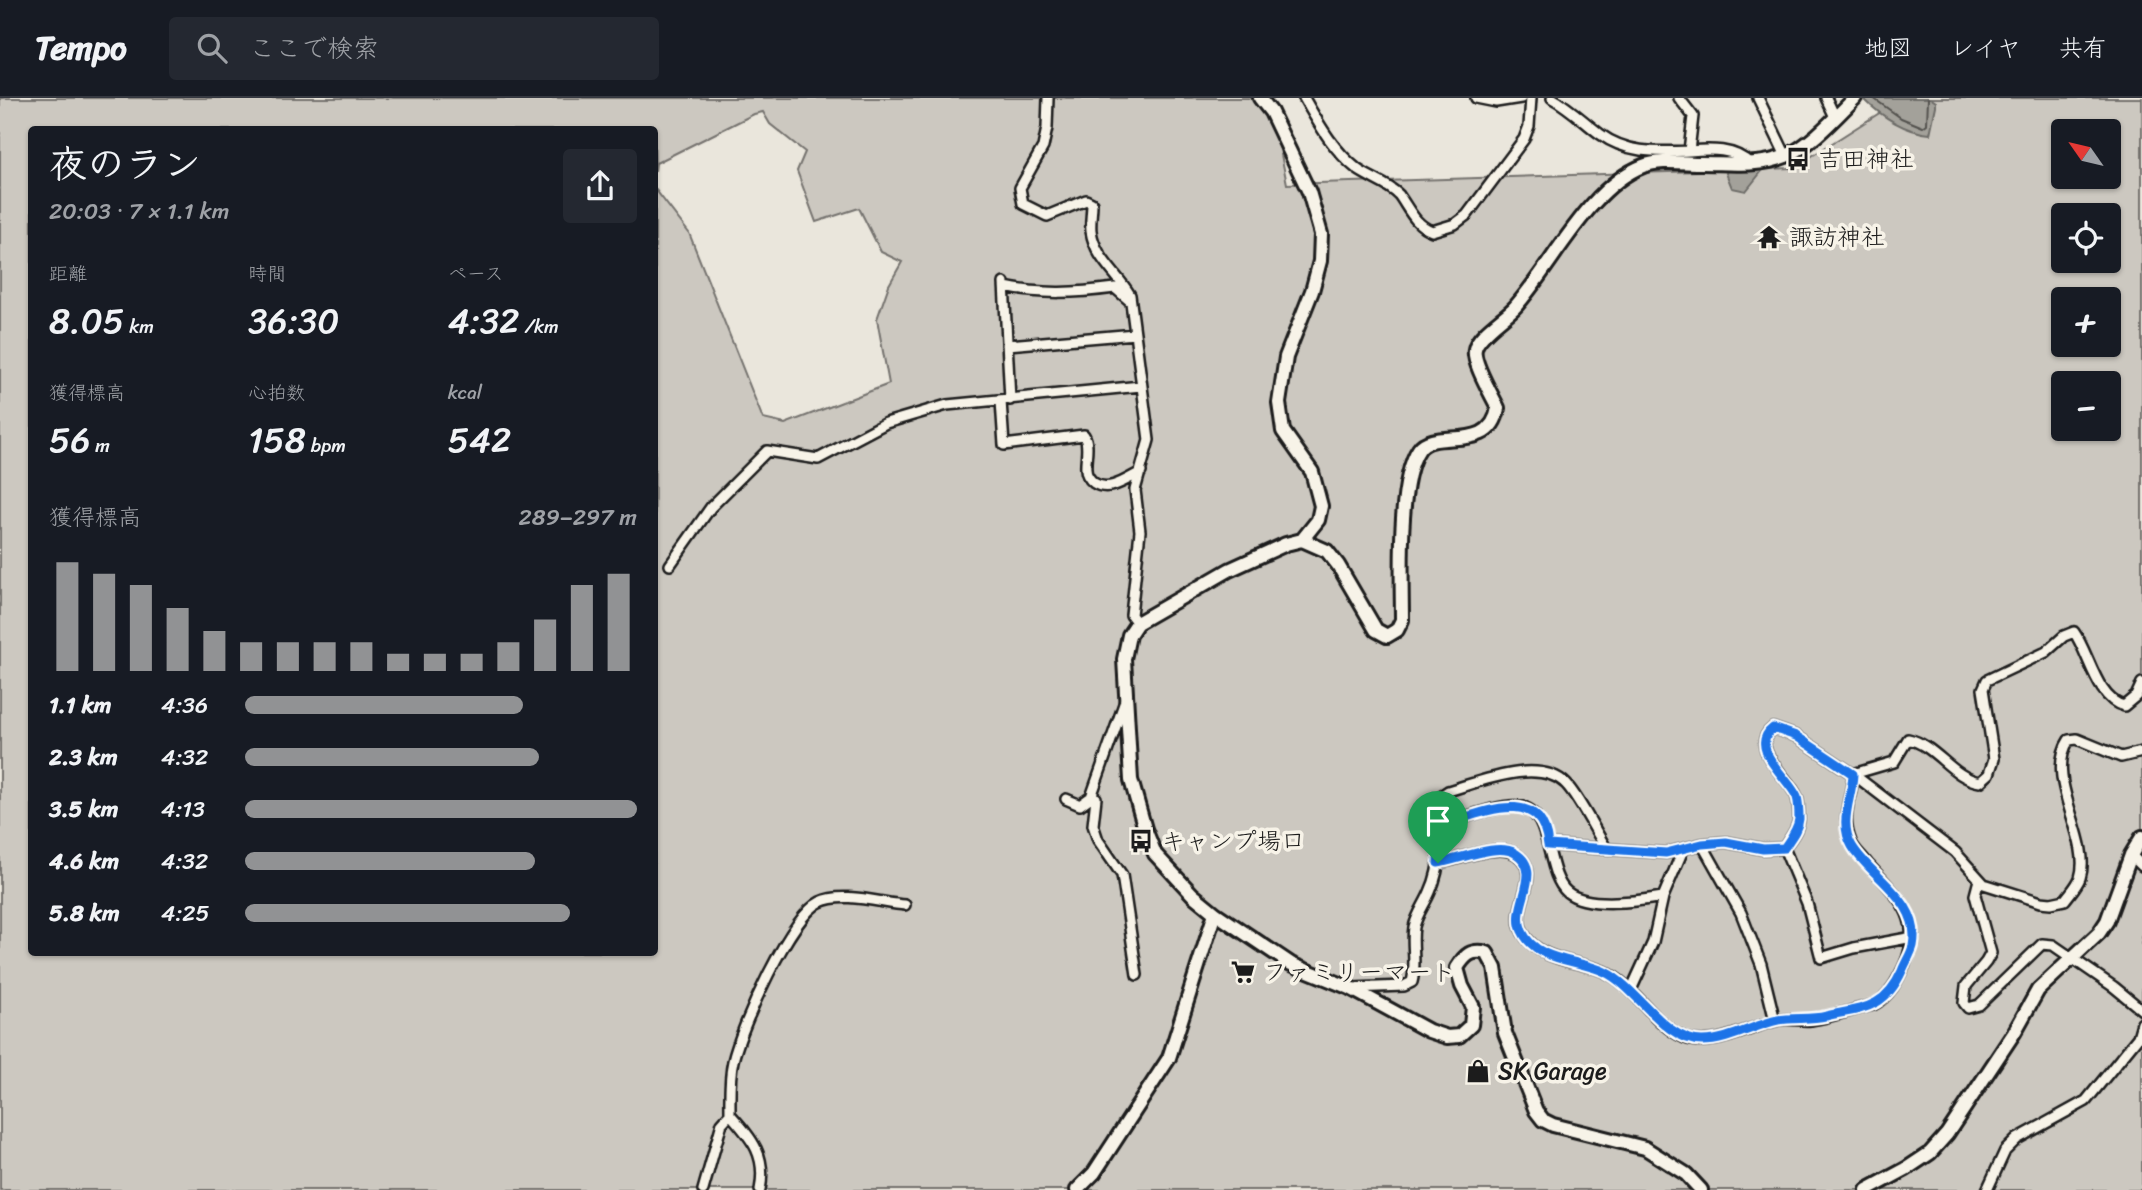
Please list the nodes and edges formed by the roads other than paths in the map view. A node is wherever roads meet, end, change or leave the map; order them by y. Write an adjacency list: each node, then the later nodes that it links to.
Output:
1 (1048, 98): 16 (street)
2 (1260, 98): 22 (street)
3 (1304, 98): 6 (street)
4 (1476, 98): 5 (street)
5 (1521, 98)
6 (1531, 98)
7 (1552, 98): 13 (street)
8 (1679, 98): 13 (street)
9 (1758, 98): 14 (street)
10 (1826, 98): 12 (street)
11 (1855, 98): 12 (street)
12 (1835, 117): 14 (street)
13 (1689, 150): 15 (street)
14 (1786, 156): 15 (street)
15 (1750, 164): 22 (street)
16 (1130, 301): 17 (street); 18 (street)
17 (1135, 334): 18 (street); 19 (street)
18 (1007, 345): 20 (street)
19 (1142, 386): 20 (street); 21 (street)
20 (1005, 400): 21 (street); 23 (street)
21 (1141, 472): 24 (street)
22 (1302, 540): 24 (street)
23 (670, 565)
24 (1138, 623): 26 (street)
25 (2142, 683): 28 (street)
26 (1125, 701): 29 (street); 44 (street)
27 (2142, 752): 41 (street)
28 (1853, 774): 36 (street); 41 (street); 45 (street)
29 (1091, 797): 30 (street); 47 (street)
30 (1066, 799)
31 (1441, 825): 34 (street); 35 (street); 39 (street)
32 (2142, 837): 38 (street)
33 (1702, 844): 36 (street); 37 (street); 51 (street)
34 (1548, 845): 35 (street); 42 (street)
35 (1606, 848): 37 (street)
36 (1784, 848): 45 (street)
37 (1683, 850): 42 (street)
38 (2131, 855): 40 (street); 46 (street)
39 (1438, 863): 48 (street); 49 (street)
40 (2142, 866)
41 (1979, 880): 46 (street)
42 (1663, 897): 49 (street)
43 (905, 905): 53 (street)
44 (1216, 913): 48 (street); 56 (street)
45 (1913, 937): 51 (street)
46 (2070, 958): 50 (street); 58 (street)
47 (1137, 975)
48 (1350, 988): 57 (street)
49 (1630, 990): 51 (street)
50 (2142, 1010)
51 (1776, 1021)
52 (2142, 1023): 59 (street)
53 (730, 1114): 54 (street); 55 (street)
54 (703, 1190)
55 (760, 1190)
56 (1077, 1190)
57 (1702, 1190)
58 (1867, 1190)
59 (1987, 1190)

